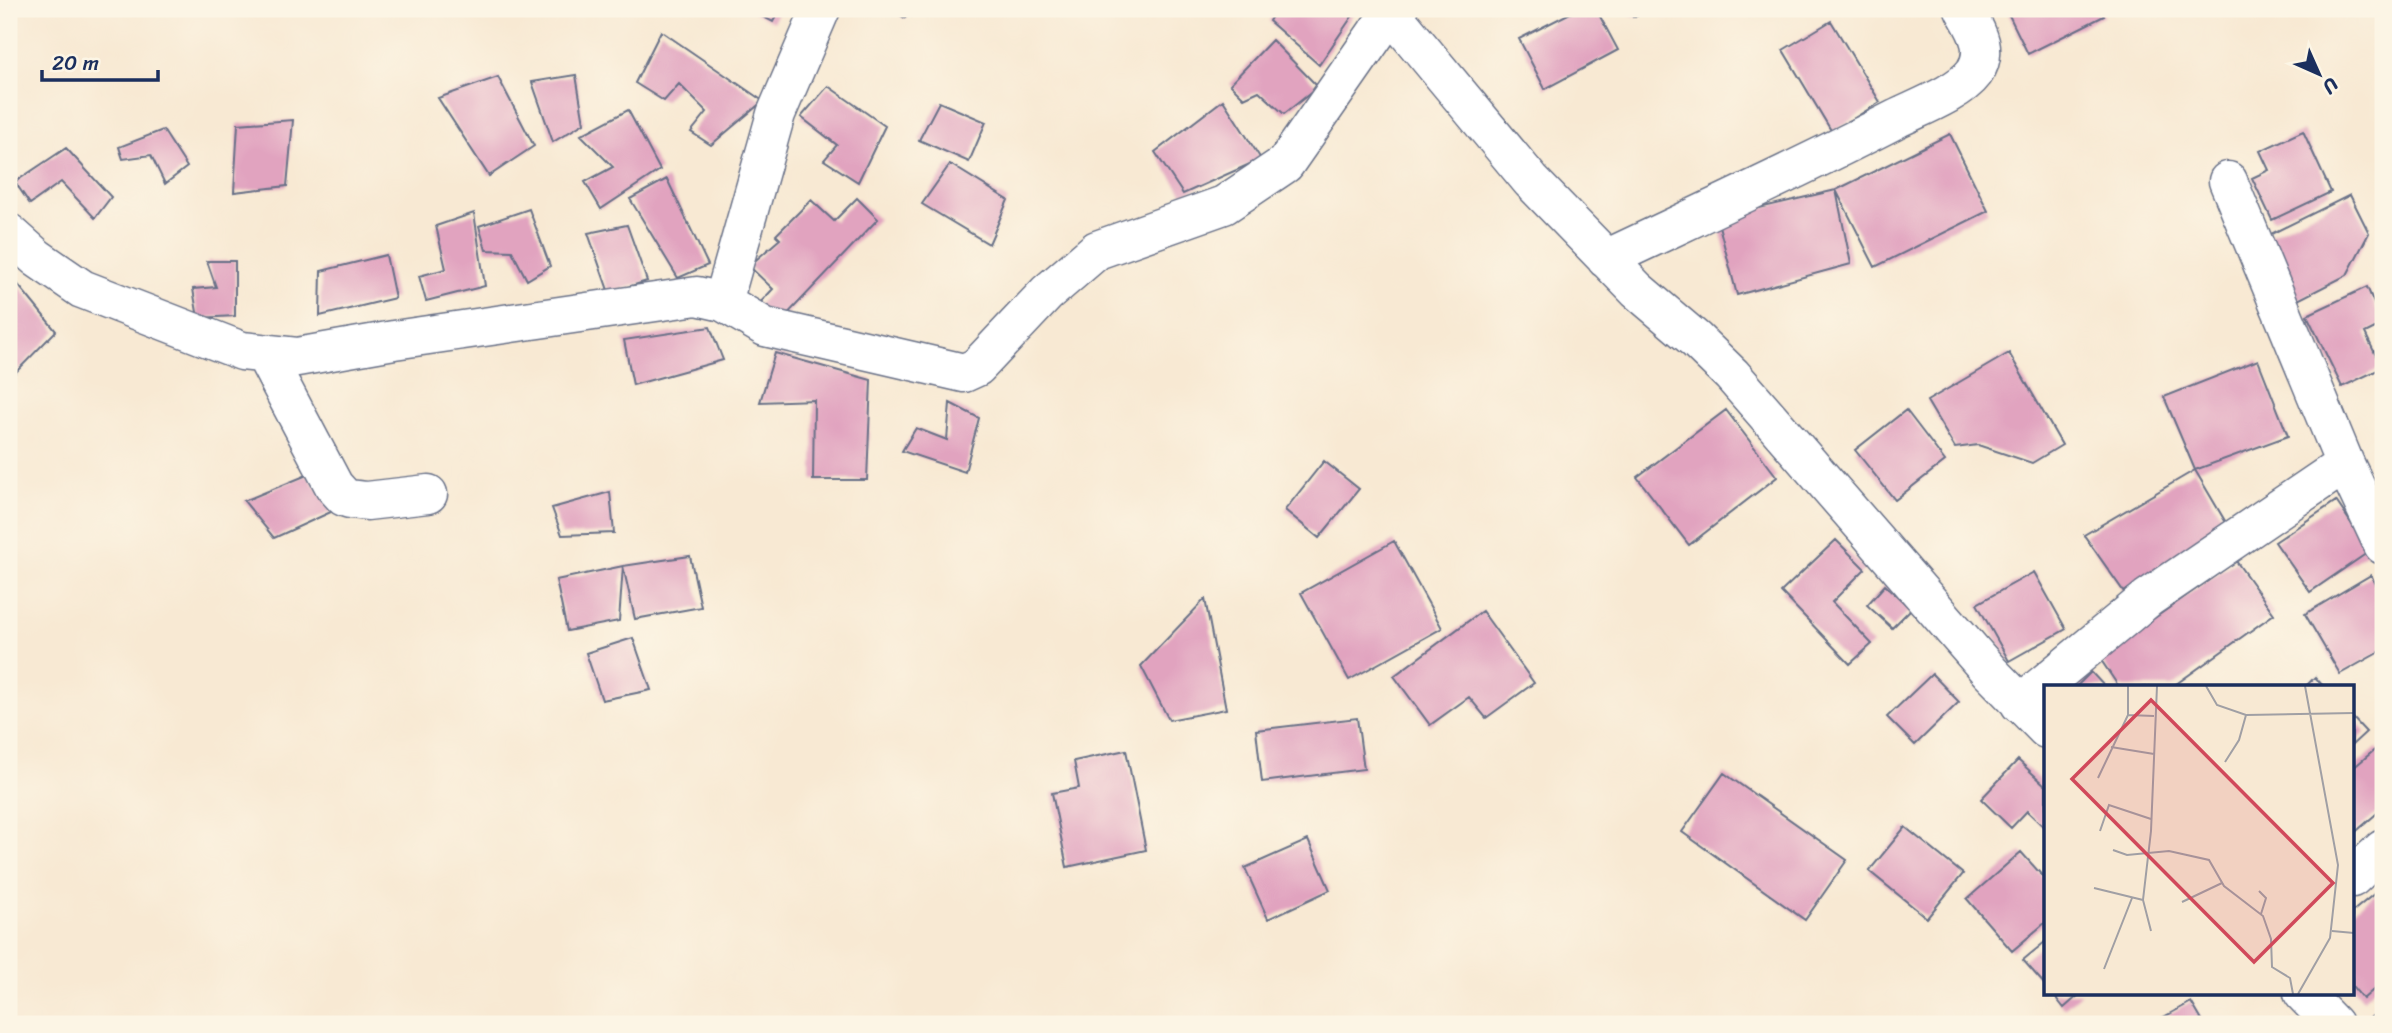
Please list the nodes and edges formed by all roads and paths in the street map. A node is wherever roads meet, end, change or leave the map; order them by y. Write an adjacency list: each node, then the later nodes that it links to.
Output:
1 (821, 9): 7 (street)
2 (1965, 9): 6 (street)
3 (1390, 10): 6 (street); 7 (street)
4 (2228, 181): 9 (street)
5 (9, 233): 8 (street)
6 (1606, 259): 13 (street)
7 (723, 302): 8 (street)
8 (265, 355): 10 (street)
9 (2345, 464): 11 (street); 12 (street)
10 (428, 494)
11 (2383, 545)
12 (2063, 685)
13 (2033, 716)
14 (2383, 849): 15 (street)
15 (2354, 875)
16 (2305, 995): 17 (street)
17 (2333, 1024)

